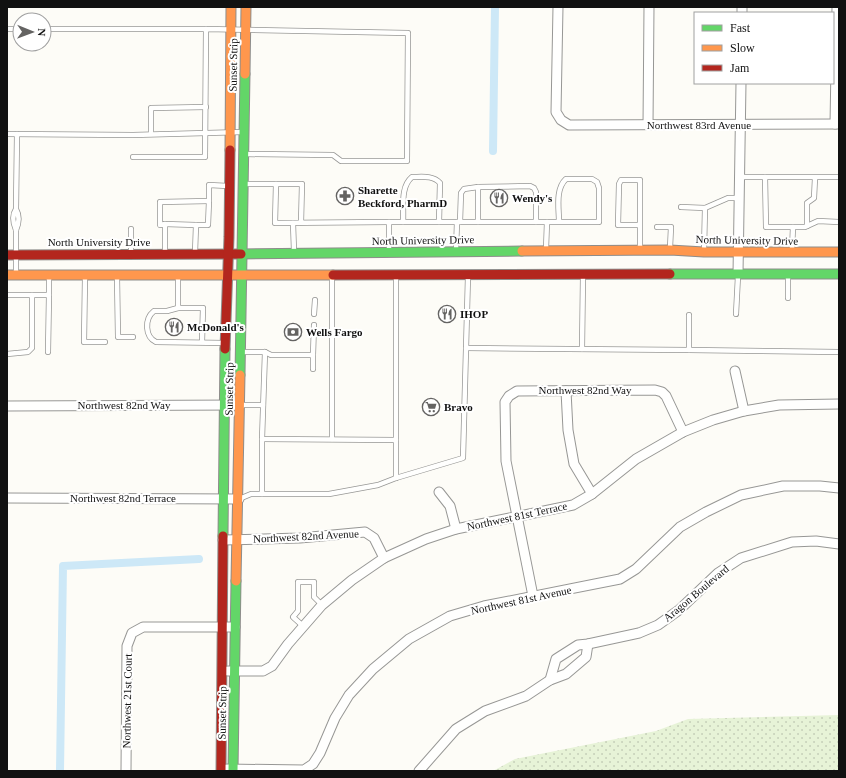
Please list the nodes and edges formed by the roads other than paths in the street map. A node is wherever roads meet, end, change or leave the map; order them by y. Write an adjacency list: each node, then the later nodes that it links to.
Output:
1 (231, 7): 8 (main road, Sunset Strip)
2 (246, 7): 9 (main road, Sunset Strip)
3 (558, 7): 13 (street, Northwest 83rd Avenue)
4 (649, 7): 13 (street)
5 (837, 7): 12 (street)
6 (52, 29): 7 (lane)
7 (206, 29): 8 (lane); 11 (lane)
8 (230, 30): 9 (lane); 15 (main road, Sunset Strip)
9 (246, 31): 16 (main road, Sunset Strip); 21 (lane)
10 (742, 84): 14 (street)
11 (206, 107): 17 (lane); 20 (lane)
12 (837, 124): 14 (street, Northwest 83rd Avenue)
13 (648, 125): 14 (street, Northwest 83rd Avenue)
14 (741, 125): 23 (street)
15 (229, 132): 16 (lane); 17 (lane); 29 (main road, Sunset Strip)
16 (244, 132): 21 (main road, Sunset Strip)
17 (206, 133): 20 (lane); 22 (lane)
18 (7, 134): 19 (lane)
19 (18, 134): 20 (lane); 64 (lane)
20 (151, 134)
21 (244, 154): 27 (main road, Sunset Strip)
22 (134, 157)
23 (740, 177): 24 (lane); 31 (street)
24 (765, 177): 25 (lane); 51 (lane)
25 (815, 178): 26 (lane); 49 (lane)
26 (839, 178)
27 (244, 184): 28 (lane); 69 (main road, Sunset Strip)
28 (276, 184): 44 (lane); 45 (lane)
29 (230, 186): 32 (lane); 68 (main road, Sunset Strip)
30 (478, 187): 38 (lane); 39 (lane); 40 (lane)
31 (739, 198): 34 (lane); 60 (street)
32 (208, 201): 46 (lane); 47 (lane)
33 (681, 207): 34 (lane)
34 (705, 208): 59 (lane)
35 (389, 222): 36 (lane); 45 (lane); 58 (lane)
36 (403, 222): 37 (lane); 37 (lane)
37 (439, 222): 38 (lane)
38 (458, 222): 39 (lane); 55 (lane)
39 (478, 222): 40 (lane)
40 (536, 222): 41 (lane)
41 (546, 222): 42 (lane); 57 (lane)
42 (559, 222): 42 (lane)
43 (839, 222): 49 (lane)
44 (293, 223): 45 (lane); 63 (lane)
45 (301, 223)
46 (165, 224): 47 (lane); 66 (lane)
47 (196, 225): 67 (lane)
48 (640, 225): 48 (lane); 53 (lane)
49 (807, 226): 51 (lane)
50 (657, 227): 54 (lane)
51 (793, 227): 61 (lane)
52 (131, 229): 65 (lane)
53 (640, 250): 54 (main road, North University Drive); 57 (main road, North University Drive)
54 (670, 250): 59 (main road, North University Drive)
55 (456, 251): 56 (main road, North University Drive); 58 (main road, North University Drive)
56 (482, 251): 57 (main road, North University Drive); 71 (main road)
57 (546, 251)
58 (389, 252): 63 (main road, North University Drive)
59 (704, 252): 60 (main road, North University Drive)
60 (738, 252): 61 (main road, North University Drive); 73 (street)
61 (792, 252): 62 (main road, North University Drive)
62 (839, 252)
63 (294, 253): 69 (main road, North University Drive)
64 (12, 254): 65 (main road, North University Drive); 76 (lane)
65 (131, 254): 66 (main road, North University Drive)
66 (165, 254): 67 (main road, North University Drive)
67 (195, 254): 68 (main road, North University Drive)
68 (229, 254): 69 (main road, North University Drive); 81 (main road, Sunset Strip)
69 (243, 254): 82 (main road, Sunset Strip)
70 (396, 274): 71 (main road); 83 (main road); 119 (lane)
71 (468, 274): 72 (main road); 98 (lane)
72 (583, 274): 73 (main road); 99 (lane)
73 (738, 274): 74 (main road); 91 (lane)
74 (788, 274): 75 (main road); 87 (lane)
75 (839, 274)
76 (11, 275): 77 (main road)
77 (50, 275): 78 (main road); 86 (lane)
78 (85, 275): 79 (main road); 95 (lane)
79 (117, 275): 80 (main road); 94 (lane)
80 (178, 275): 81 (main road); 89 (lane)
81 (227, 275): 82 (main road); 97 (main road, Sunset Strip)
82 (242, 275): 83 (main road); 102 (main road, Sunset Strip)
83 (332, 275): 118 (lane)
84 (7, 295): 85 (lane)
85 (32, 295): 86 (lane); 105 (lane)
86 (49, 295): 101 (lane)
87 (788, 298)
88 (315, 300): 90 (lane)
89 (178, 308): 96 (lane); 96 (lane)
90 (314, 314)
91 (736, 314)
92 (689, 315): 100 (lane)
93 (314, 325): 106 (lane)
94 (133, 337)
95 (105, 342)
96 (202, 342): 97 (lane)
97 (226, 343): 111 (main road, Sunset Strip)
98 (466, 348): 99 (lane); 120 (lane)
99 (582, 349): 100 (lane)
100 (689, 350): 104 (lane)
101 (48, 352)
102 (241, 352): 103 (lane); 112 (main road, Sunset Strip)
103 (265, 352): 106 (lane); 113 (lane)
104 (839, 352)
105 (7, 354)
106 (313, 355): 107 (lane)
107 (313, 369)
108 (735, 371): 115 (street)
109 (566, 391): 116 (street, Northwest 82nd Way); 124 (street); 128 (street, Northwest 82nd Way)
110 (839, 404): 115 (street, Northwest 81st Terrace)
111 (225, 405): 112 (street, Northwest 82nd Way); 114 (street, Northwest 82nd Way); 126 (main road, Sunset Strip)
112 (240, 405): 113 (lane); 127 (main road, Sunset Strip)
113 (263, 405): 117 (lane)
114 (7, 406)
115 (744, 411): 116 (street, Northwest 81st Terrace)
116 (683, 432): 124 (street, Northwest 81st Terrace)
117 (262, 439): 118 (lane); 123 (lane)
118 (332, 439): 119 (lane)
119 (396, 440): 120 (lane)
120 (396, 478): 123 (lane)
121 (839, 488): 134 (street, Northwest 81st Avenue)
122 (439, 492): 129 (street)
123 (262, 494): 127 (lane)
124 (592, 494): 128 (street, Northwest 81st Terrace)
125 (7, 498): 126 (street, Northwest 82nd Terrace)
126 (223, 498): 127 (street, Northwest 82nd Terrace); 131 (main road, Sunset Strip)
127 (239, 498): 130 (main road, Sunset Strip)
128 (517, 517): 129 (street, Northwest 81st Terrace); 134 (street)
129 (456, 529): 133 (street, Northwest 81st Terrace)
130 (238, 539): 131 (street, Northwest 82nd Avenue); 133 (street, Northwest 82nd Avenue); 138 (main road, Sunset Strip)
131 (223, 540): 136 (main road, Sunset Strip)
132 (839, 544): 139 (street, Aragon Boulevard)
133 (384, 558): 135 (street, Northwest 81st Terrace)
134 (533, 596): 146 (street, Northwest 81st Avenue)
135 (322, 605): 137 (street, Northwest 81st Terrace); 137 (lane)
136 (222, 626): 138 (street); 142 (main road, Sunset Strip); 147 (street, Northwest 21st Court)
137 (303, 626): 143 (street, Northwest 81st Terrace)
138 (235, 627): 143 (main road, Sunset Strip)
139 (588, 644): 140 (street, Aragon Boulevard); 141 (street)
140 (560, 657): 141 (street); 144 (street)
141 (573, 669): 144 (street)
142 (221, 671): 143 (street, Northwest 81st Terrace); 145 (main road, Sunset Strip)
143 (235, 671): 146 (main road, Sunset Strip)
144 (550, 680): 148 (street)
145 (221, 770): 146 (street, Northwest 81st Avenue)
146 (233, 770)
147 (126, 771)
148 (419, 771)

